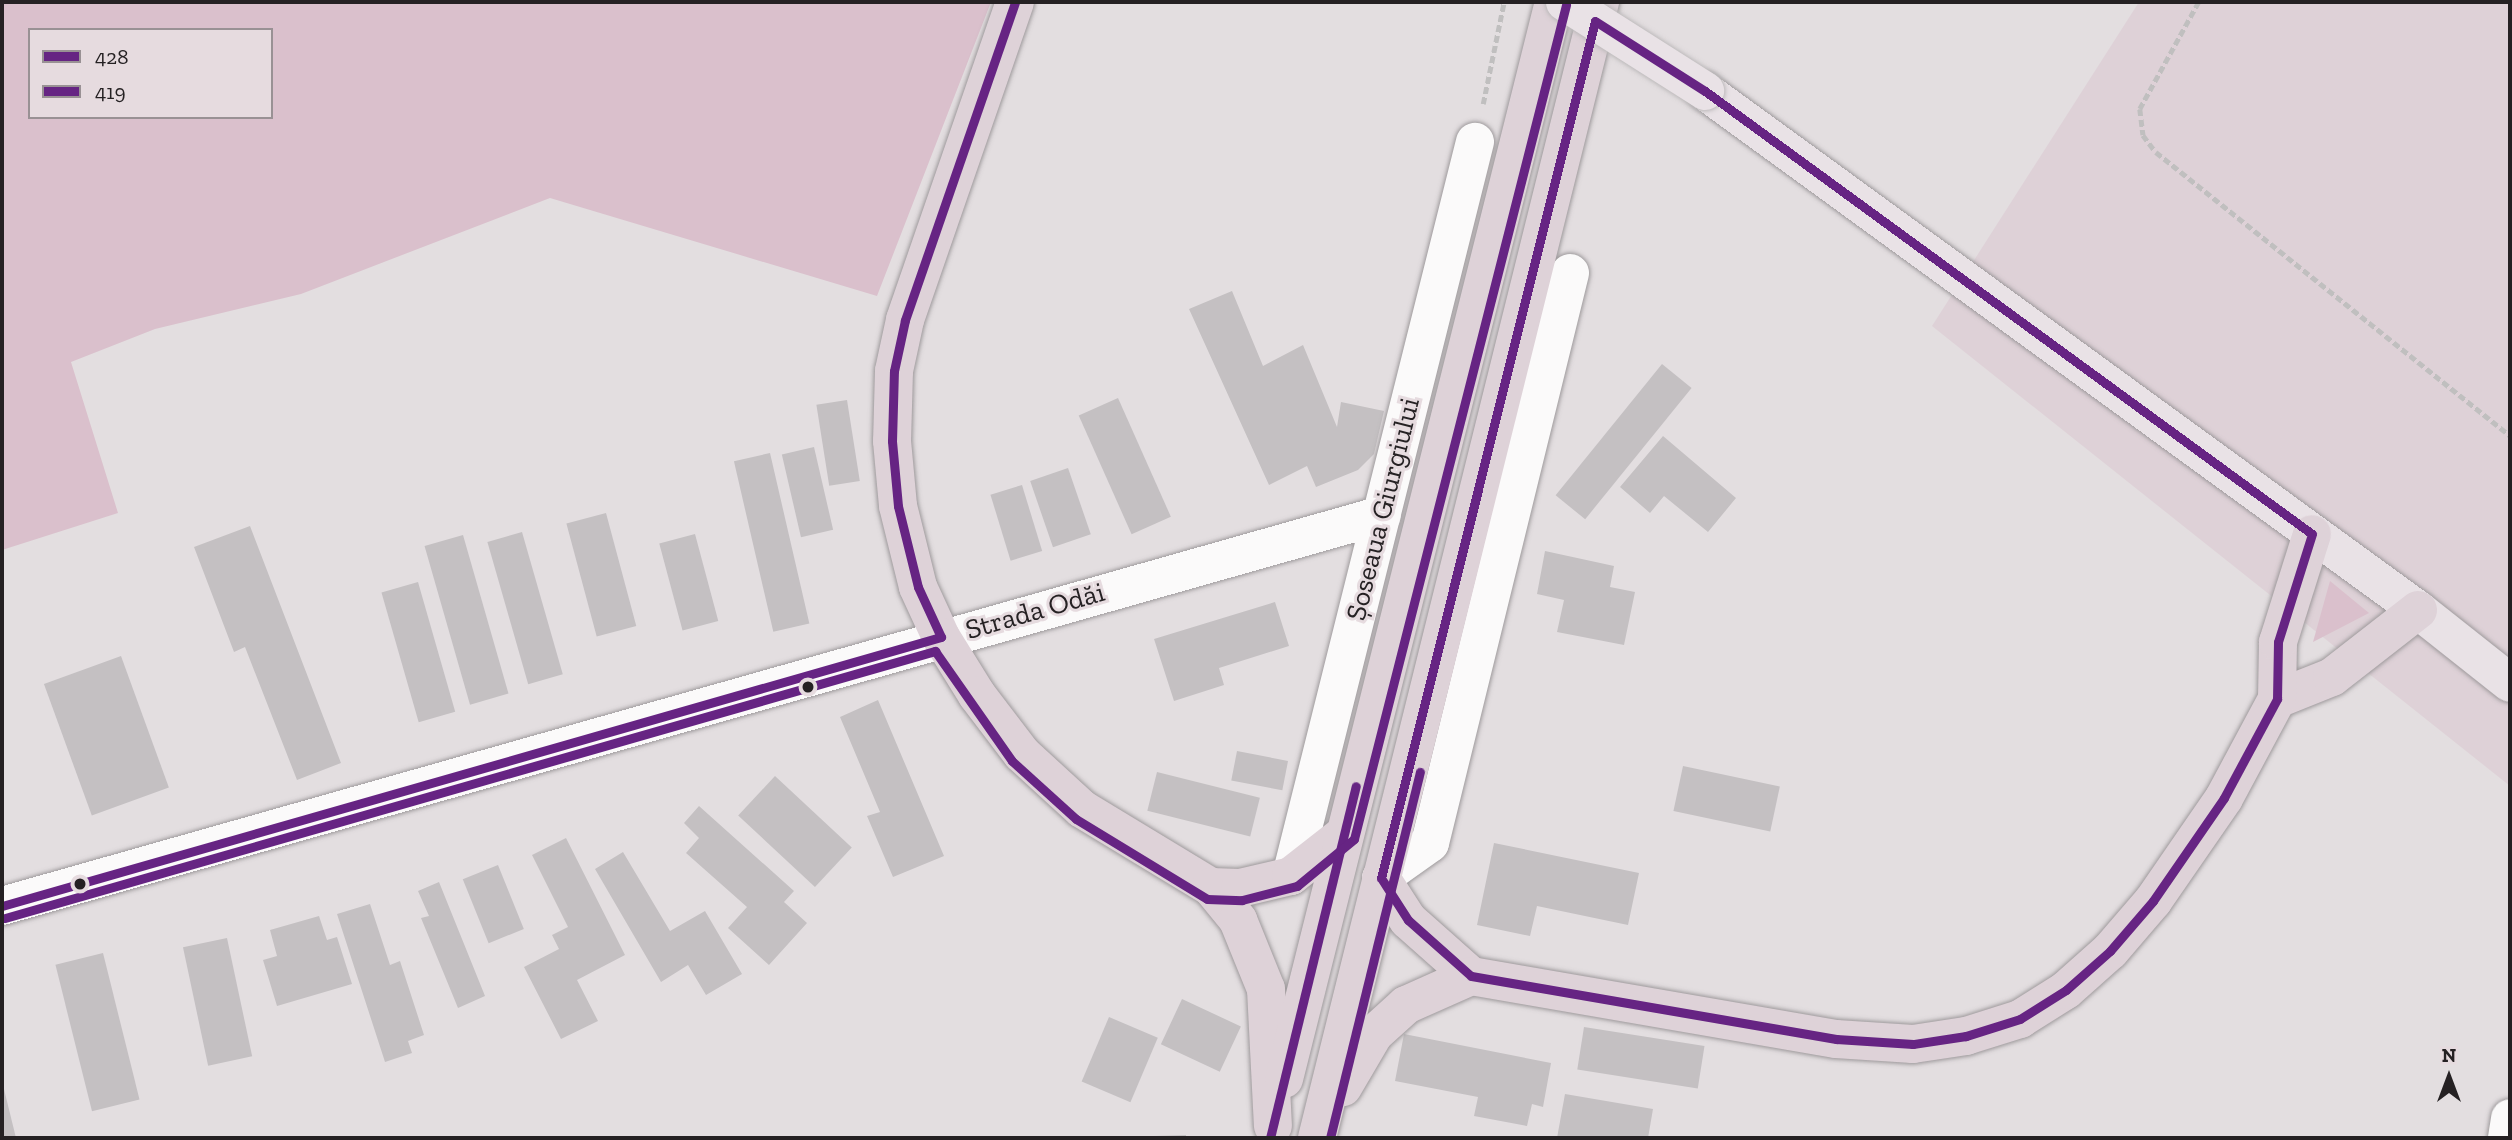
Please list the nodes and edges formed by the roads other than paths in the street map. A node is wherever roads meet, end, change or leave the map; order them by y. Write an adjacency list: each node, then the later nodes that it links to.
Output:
1 (1015, 2): 10 (highway)
2 (1554, 2): 13 (highway, Șoseaua Giurgiului)
3 (1565, 2): 8 (main road, bridge)
4 (1600, 2): 15 (highway)
5 (1475, 142): 7 (street, Șoseaua Giurgiului)
6 (1570, 273): 15 (street)
7 (1381, 515): 10 (street, Strada Odăi); 14 (street, Șoseaua Giurgiului)
8 (2312, 534): 9 (main road); 12 (highway)
9 (2418, 610): 11 (main road); 12 (highway)
10 (942, 637): 16 (highway); 17 (street, Strada Odăi)
11 (2510, 683)
12 (2277, 699): 18 (highway)
13 (1342, 835): 14 (highway); 20 (highway, Șoseaua Giurgiului)
14 (1291, 876): 16 (highway)
15 (1381, 878): 18 (highway); 21 (highway)
16 (1211, 887): 20 (highway)
17 (2, 906)
18 (1471, 976): 21 (highway)
19 (2510, 1118): 22 (street)
20 (1271, 1132)
21 (1317, 1137)
22 (2507, 1138)

